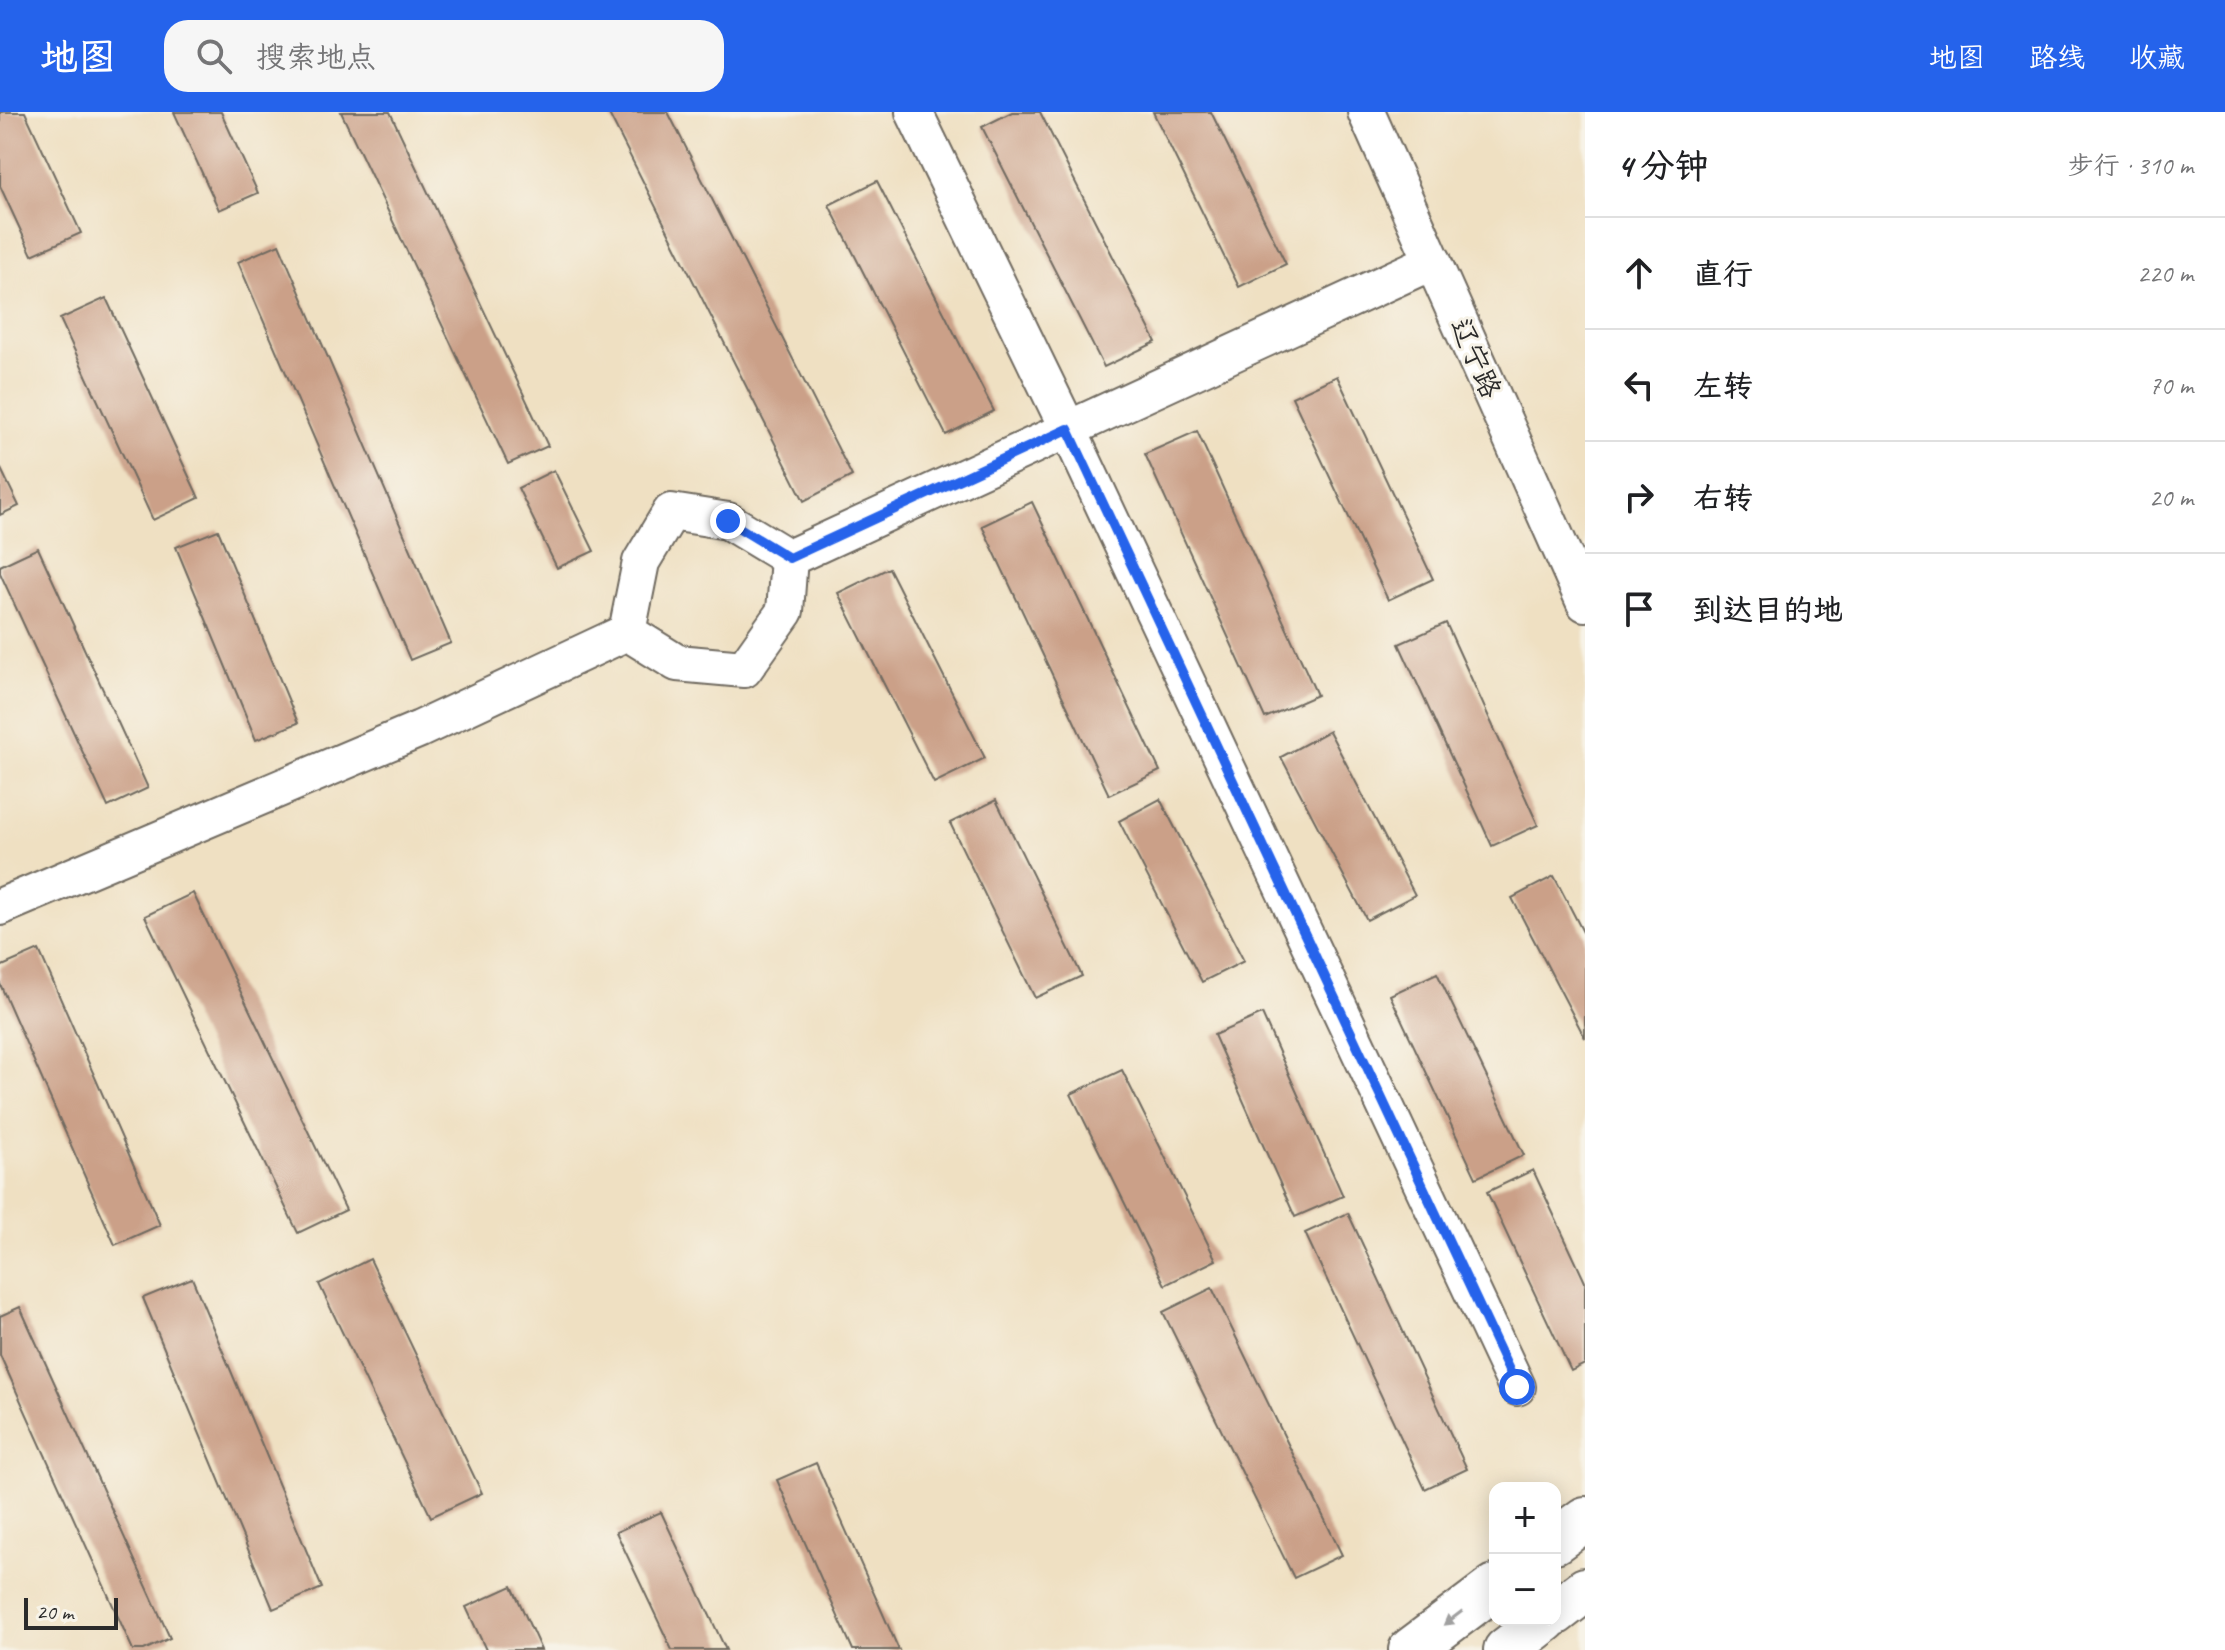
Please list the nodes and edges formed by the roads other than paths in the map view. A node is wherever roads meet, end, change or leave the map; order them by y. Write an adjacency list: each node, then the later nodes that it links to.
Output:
1 (914, 112): 4 (street)
2 (1366, 112): 3 (street, 辽宁路)
3 (1433, 261): 4 (street); 6 (street, 辽宁路)
4 (1068, 429): 5 (street); 9 (street)
5 (789, 558): 7 (street); 7 (street)
6 (1585, 603)
7 (627, 632): 8 (street)
8 (0, 907)
9 (1517, 1387)
10 (1585, 1519): 11 (main road)
11 (1561, 1537)
12 (1585, 1590): 14 (main road)
13 (1489, 1592): 16 (main road, one-way to 16)
14 (1561, 1608)
15 (1537, 1626): 17 (main road)
16 (1411, 1650)
17 (1506, 1650)

